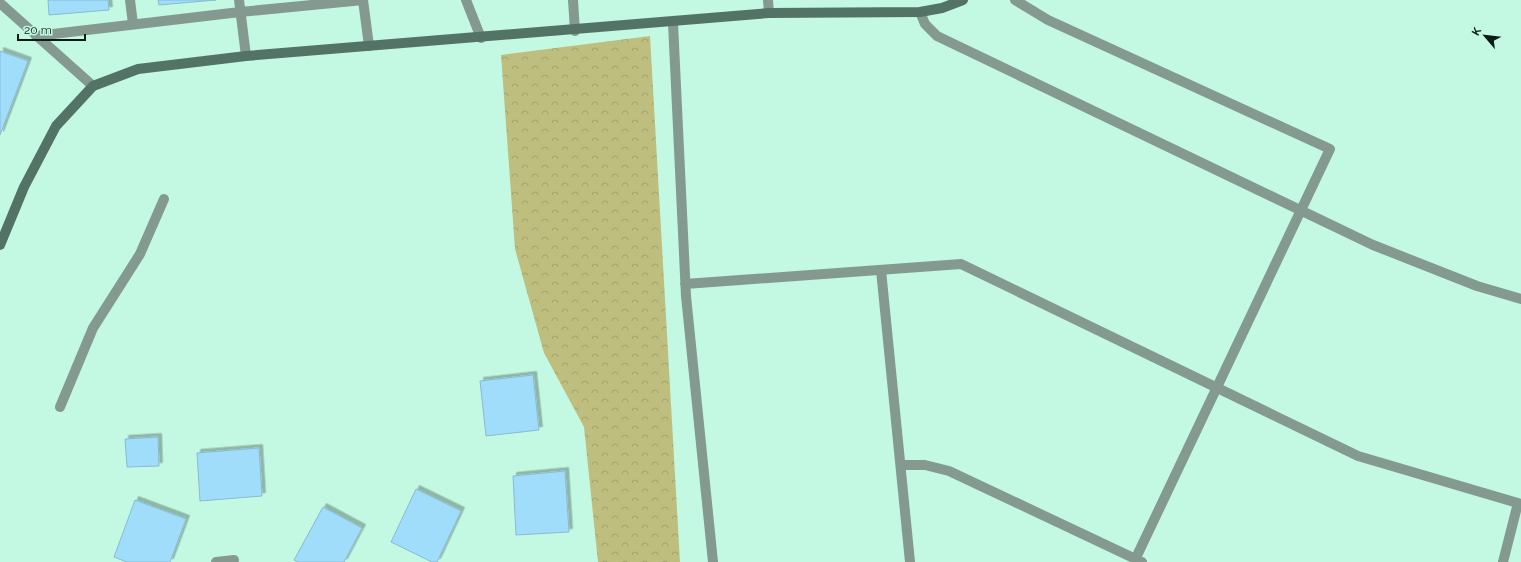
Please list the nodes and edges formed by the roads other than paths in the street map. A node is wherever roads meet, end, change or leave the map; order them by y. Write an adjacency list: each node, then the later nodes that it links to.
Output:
1 (130, 0): 14 (street)
2 (239, 0): 10 (street)
3 (363, 0): 10 (street); 18 (street)
4 (466, 0): 17 (street)
5 (573, 0): 15 (street)
6 (768, 0): 12 (street)
7 (963, 0): 11 (street)
8 (1015, 0): 22 (street)
9 (0, 3): 16 (street)
10 (240, 12): 14 (street); 19 (street)
11 (920, 12): 12 (street); 22 (street)
12 (769, 13): 13 (street)
13 (673, 23): 15 (street); 25 (street)
14 (133, 24): 16 (street)
15 (575, 31): 17 (street)
16 (36, 36): 20 (street)
17 (481, 38): 18 (street)
18 (368, 46): 19 (street)
19 (246, 56): 20 (street)
20 (93, 86): 23 (street)
21 (164, 199): 28 (street)
22 (1301, 211): 26 (street); 27 (street)
23 (0, 245)
24 (881, 270): 25 (street); 27 (street); 29 (street)
25 (685, 284): 34 (street)
26 (1521, 299)
27 (1217, 388): 30 (street); 32 (street)
28 (60, 407)
29 (901, 465): 32 (street); 35 (street)
30 (1520, 504): 36 (street)
31 (234, 560): 33 (street)
32 (1137, 561)
33 (216, 562)
34 (712, 562)
35 (910, 562)
36 (1503, 562)

